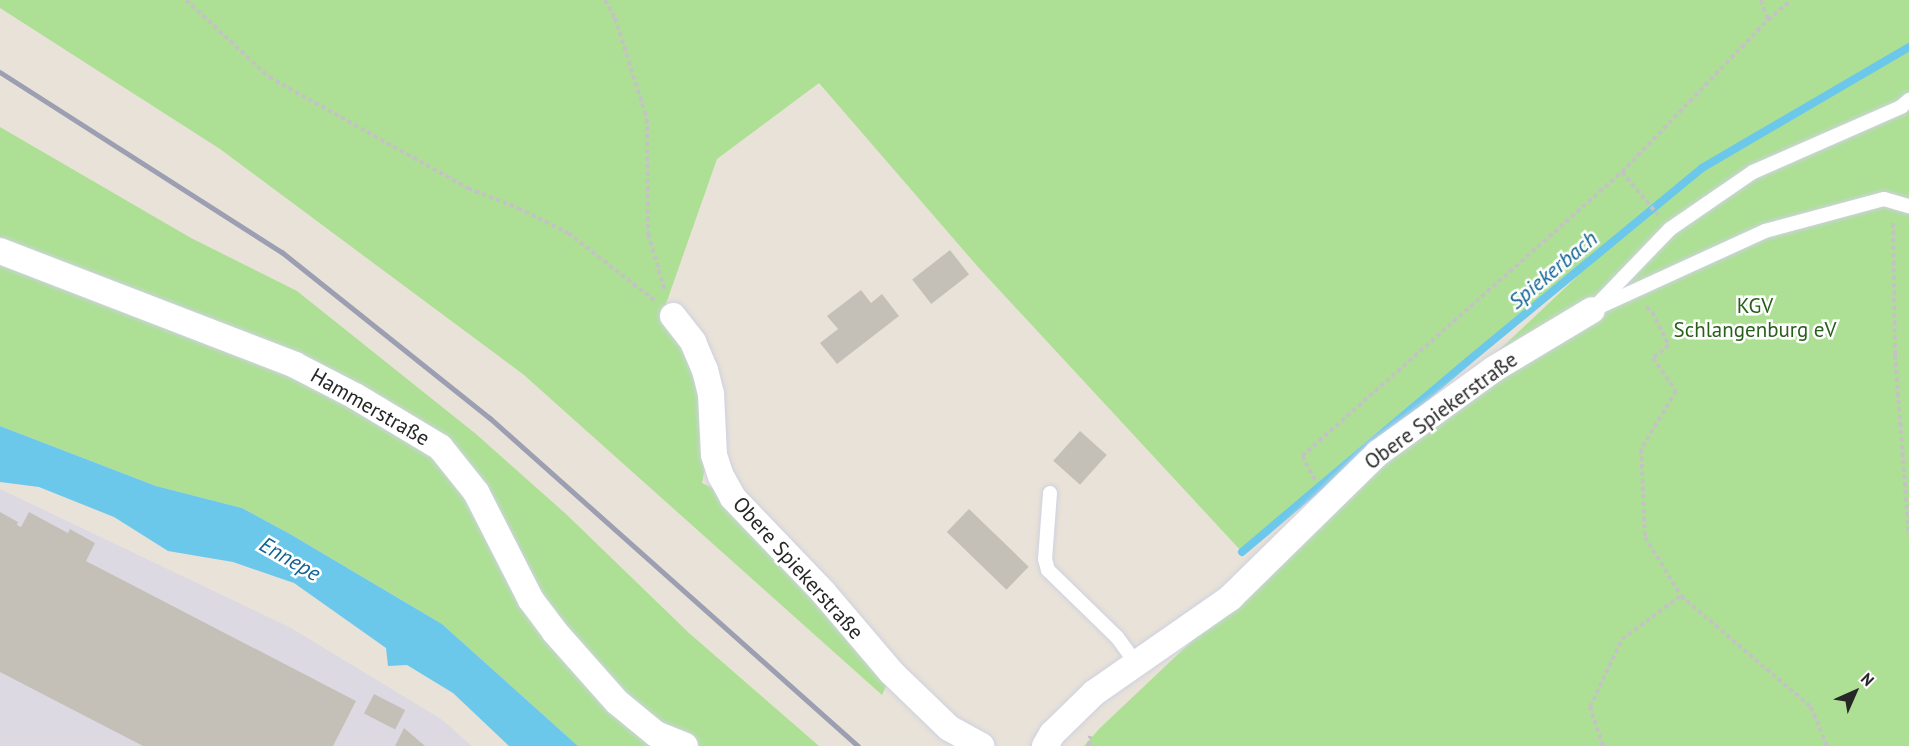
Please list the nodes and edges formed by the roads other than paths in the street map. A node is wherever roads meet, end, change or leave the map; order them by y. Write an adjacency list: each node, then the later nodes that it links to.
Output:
1 (1909, 100): 4 (lane)
2 (1909, 206): 4 (lane, Obere Spiekerstraße)
3 (0, 251): 8 (street, Hammerstraße)
4 (1592, 310): 7 (street, Obere Spiekerstraße)
5 (673, 316): 9 (street, Obere Spiekerstraße)
6 (1050, 493): 7 (lane)
7 (1135, 662): 10 (street, Obere Spiekerstraße)
8 (685, 746)
9 (981, 746)
10 (1045, 746)

